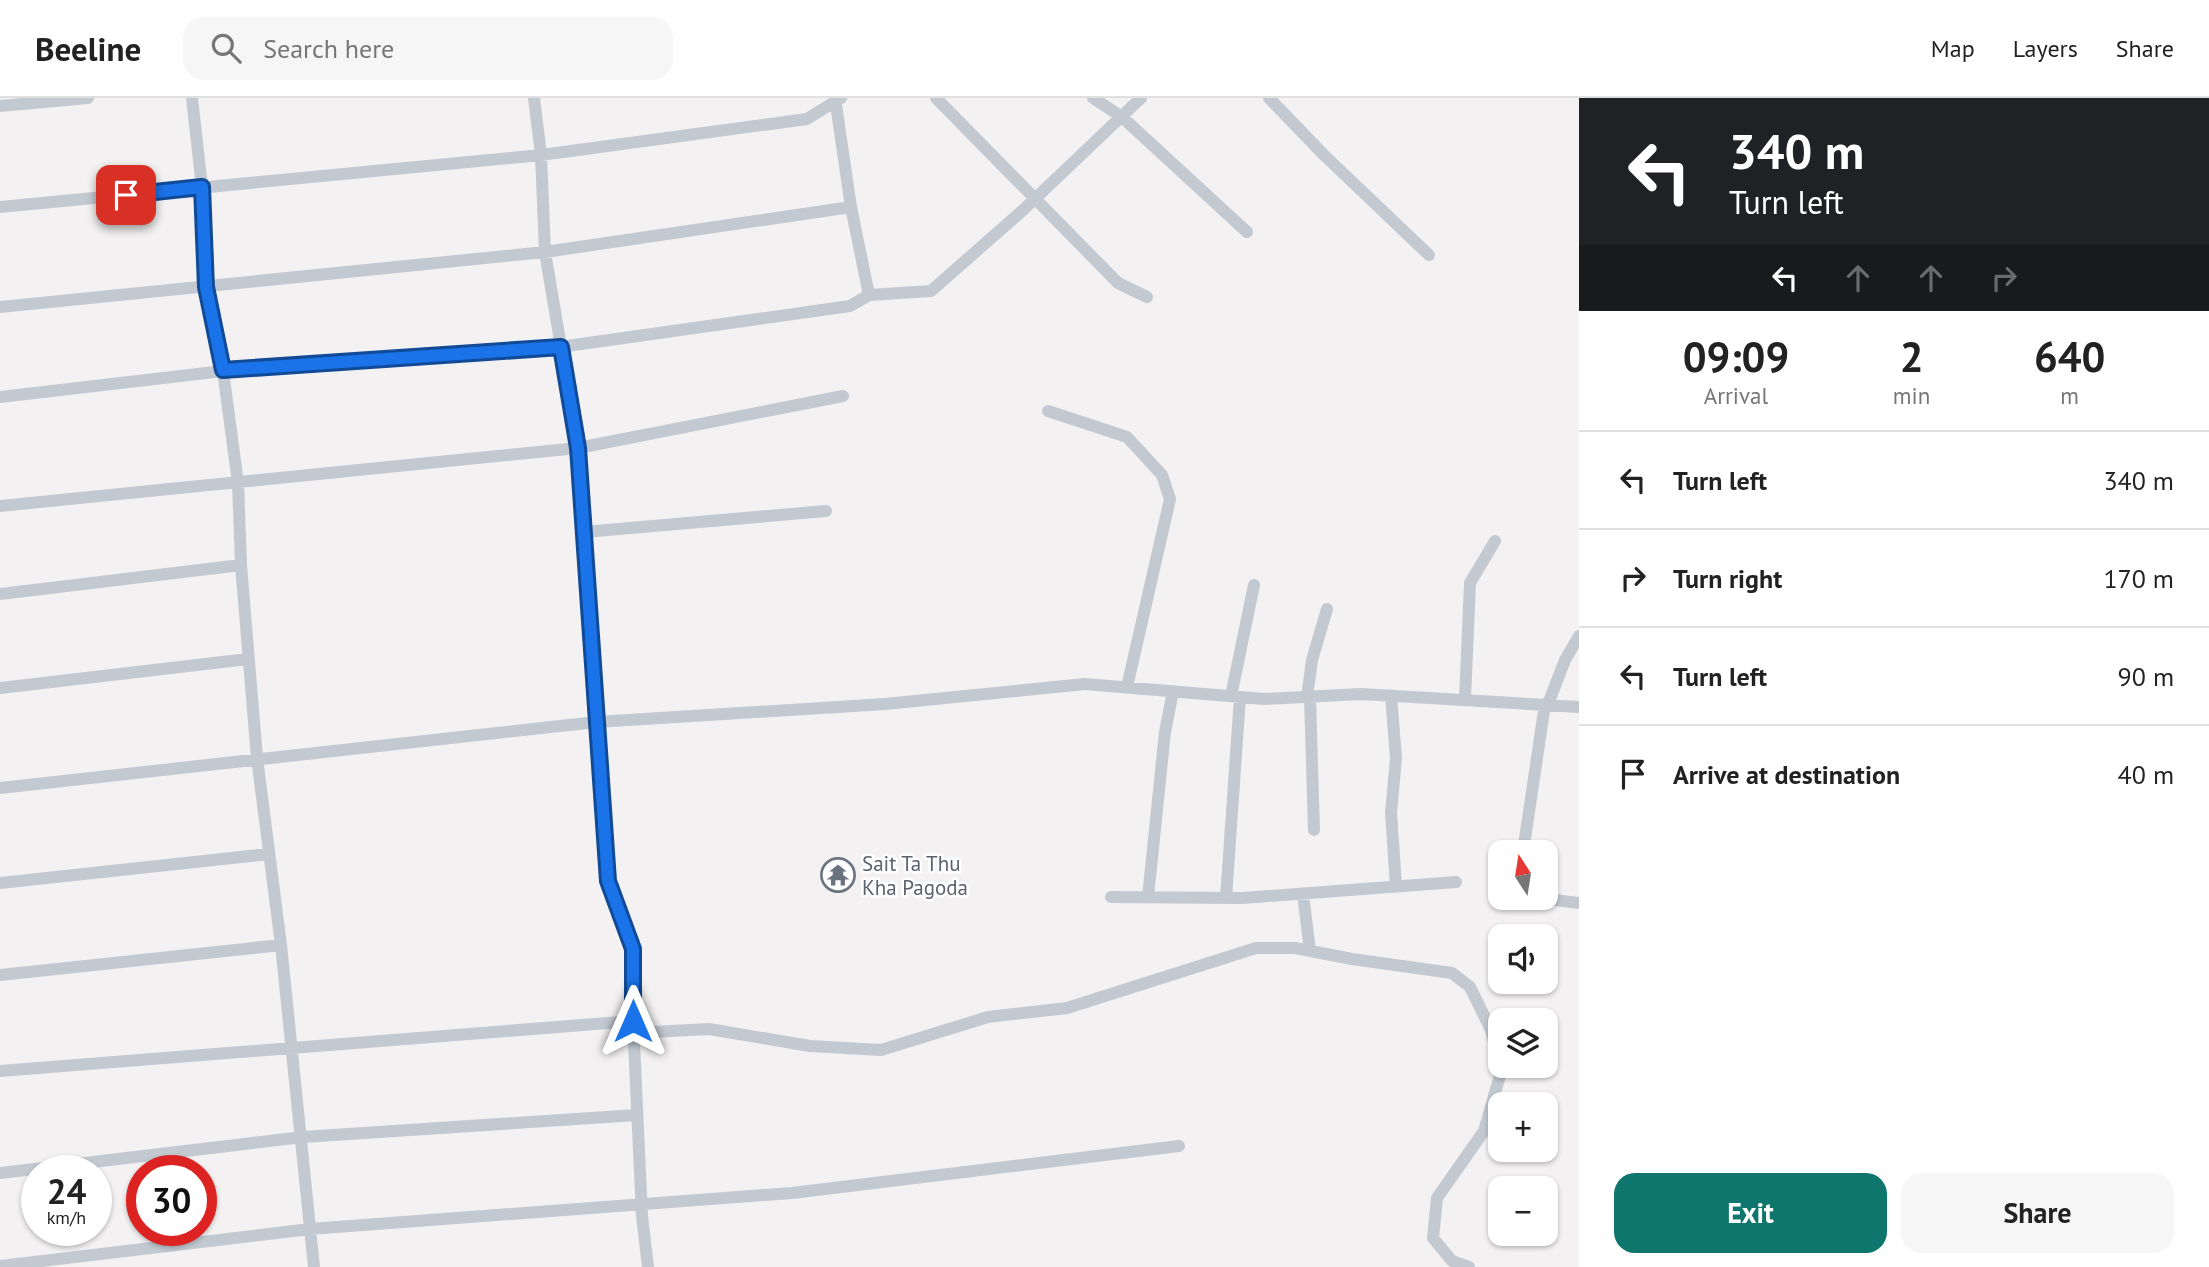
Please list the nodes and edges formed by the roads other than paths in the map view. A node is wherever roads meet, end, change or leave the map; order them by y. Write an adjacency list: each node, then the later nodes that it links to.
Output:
1 (88, 98): 9 (street)
2 (192, 98): 12 (street)
3 (534, 98): 11 (street)
4 (936, 98): 13 (street)
5 (1093, 98): 10 (street)
6 (1141, 98): 10 (street)
7 (1269, 98): 18 (street)
8 (838, 100): 11 (street); 15 (street)
9 (0, 106)
10 (1122, 117): 13 (street); 16 (street)
11 (541, 155): 12 (street); 17 (street)
12 (202, 187): 14 (street); 19 (street)
13 (1036, 197): 20 (street); 21 (street)
14 (0, 207)
15 (851, 207): 17 (street); 20 (street)
16 (1247, 232)
17 (545, 252): 19 (street); 23 (street)
18 (1429, 255)
19 (206, 287): 22 (street); 24 (street)
20 (869, 295): 23 (street)
21 (1147, 297)
22 (0, 307)
23 (561, 347): 24 (street); 28 (street)
24 (223, 370): 26 (street); 29 (street)
25 (843, 396): 28 (street)
26 (0, 397)
27 (1048, 411): 40 (street)
28 (578, 448): 29 (street); 32 (street)
29 (237, 482): 30 (street); 34 (street)
30 (0, 506)
31 (825, 511): 32 (street)
32 (584, 532): 49 (street)
33 (1495, 541): 46 (street)
34 (241, 565): 36 (street); 39 (street)
35 (1254, 585): 44 (street)
36 (0, 594)
37 (1327, 608): 45 (street)
38 (1579, 636): 47 (street)
39 (248, 659): 41 (street); 50 (street)
40 (1127, 687): 42 (street); 49 (street)
41 (0, 688)
42 (1172, 691): 44 (street); 60 (street)
43 (1391, 696): 45 (street); 46 (street); 57 (street)
44 (1236, 697): 45 (street); 61 (street)
45 (1309, 697): 52 (street)
46 (1465, 699): 47 (street)
47 (1547, 704): 48 (street); 53 (street)
48 (1579, 708)
49 (596, 722): 50 (street); 68 (street)
50 (257, 758): 51 (street); 54 (street)
51 (0, 788)
52 (1314, 830)
53 (1525, 840)
54 (269, 855): 56 (street); 64 (street)
55 (1456, 882): 57 (street)
56 (0, 883)
57 (1396, 886): 58 (street)
58 (1303, 894): 61 (street); 65 (street)
59 (1111, 897): 60 (street)
60 (1148, 897): 61 (street)
61 (1226, 898)
62 (1558, 900): 63 (street)
63 (1579, 903)
64 (281, 945): 66 (street); 69 (street)
65 (1310, 951): 67 (street); 68 (street)
66 (0, 975)
67 (1488, 1024)
68 (633, 1027): 69 (street); 72 (street)
69 (292, 1046): 70 (street); 73 (street)
70 (0, 1070)
71 (1499, 1078): 81 (street)
72 (637, 1115): 73 (street); 76 (street)
73 (303, 1137): 75 (street); 77 (street)
74 (1179, 1146): 76 (street)
75 (0, 1173)
76 (642, 1205): 77 (street); 80 (street)
77 (310, 1229): 78 (street); 79 (street)
78 (0, 1266)
79 (314, 1267)
80 (648, 1267)
81 (1469, 1267)

